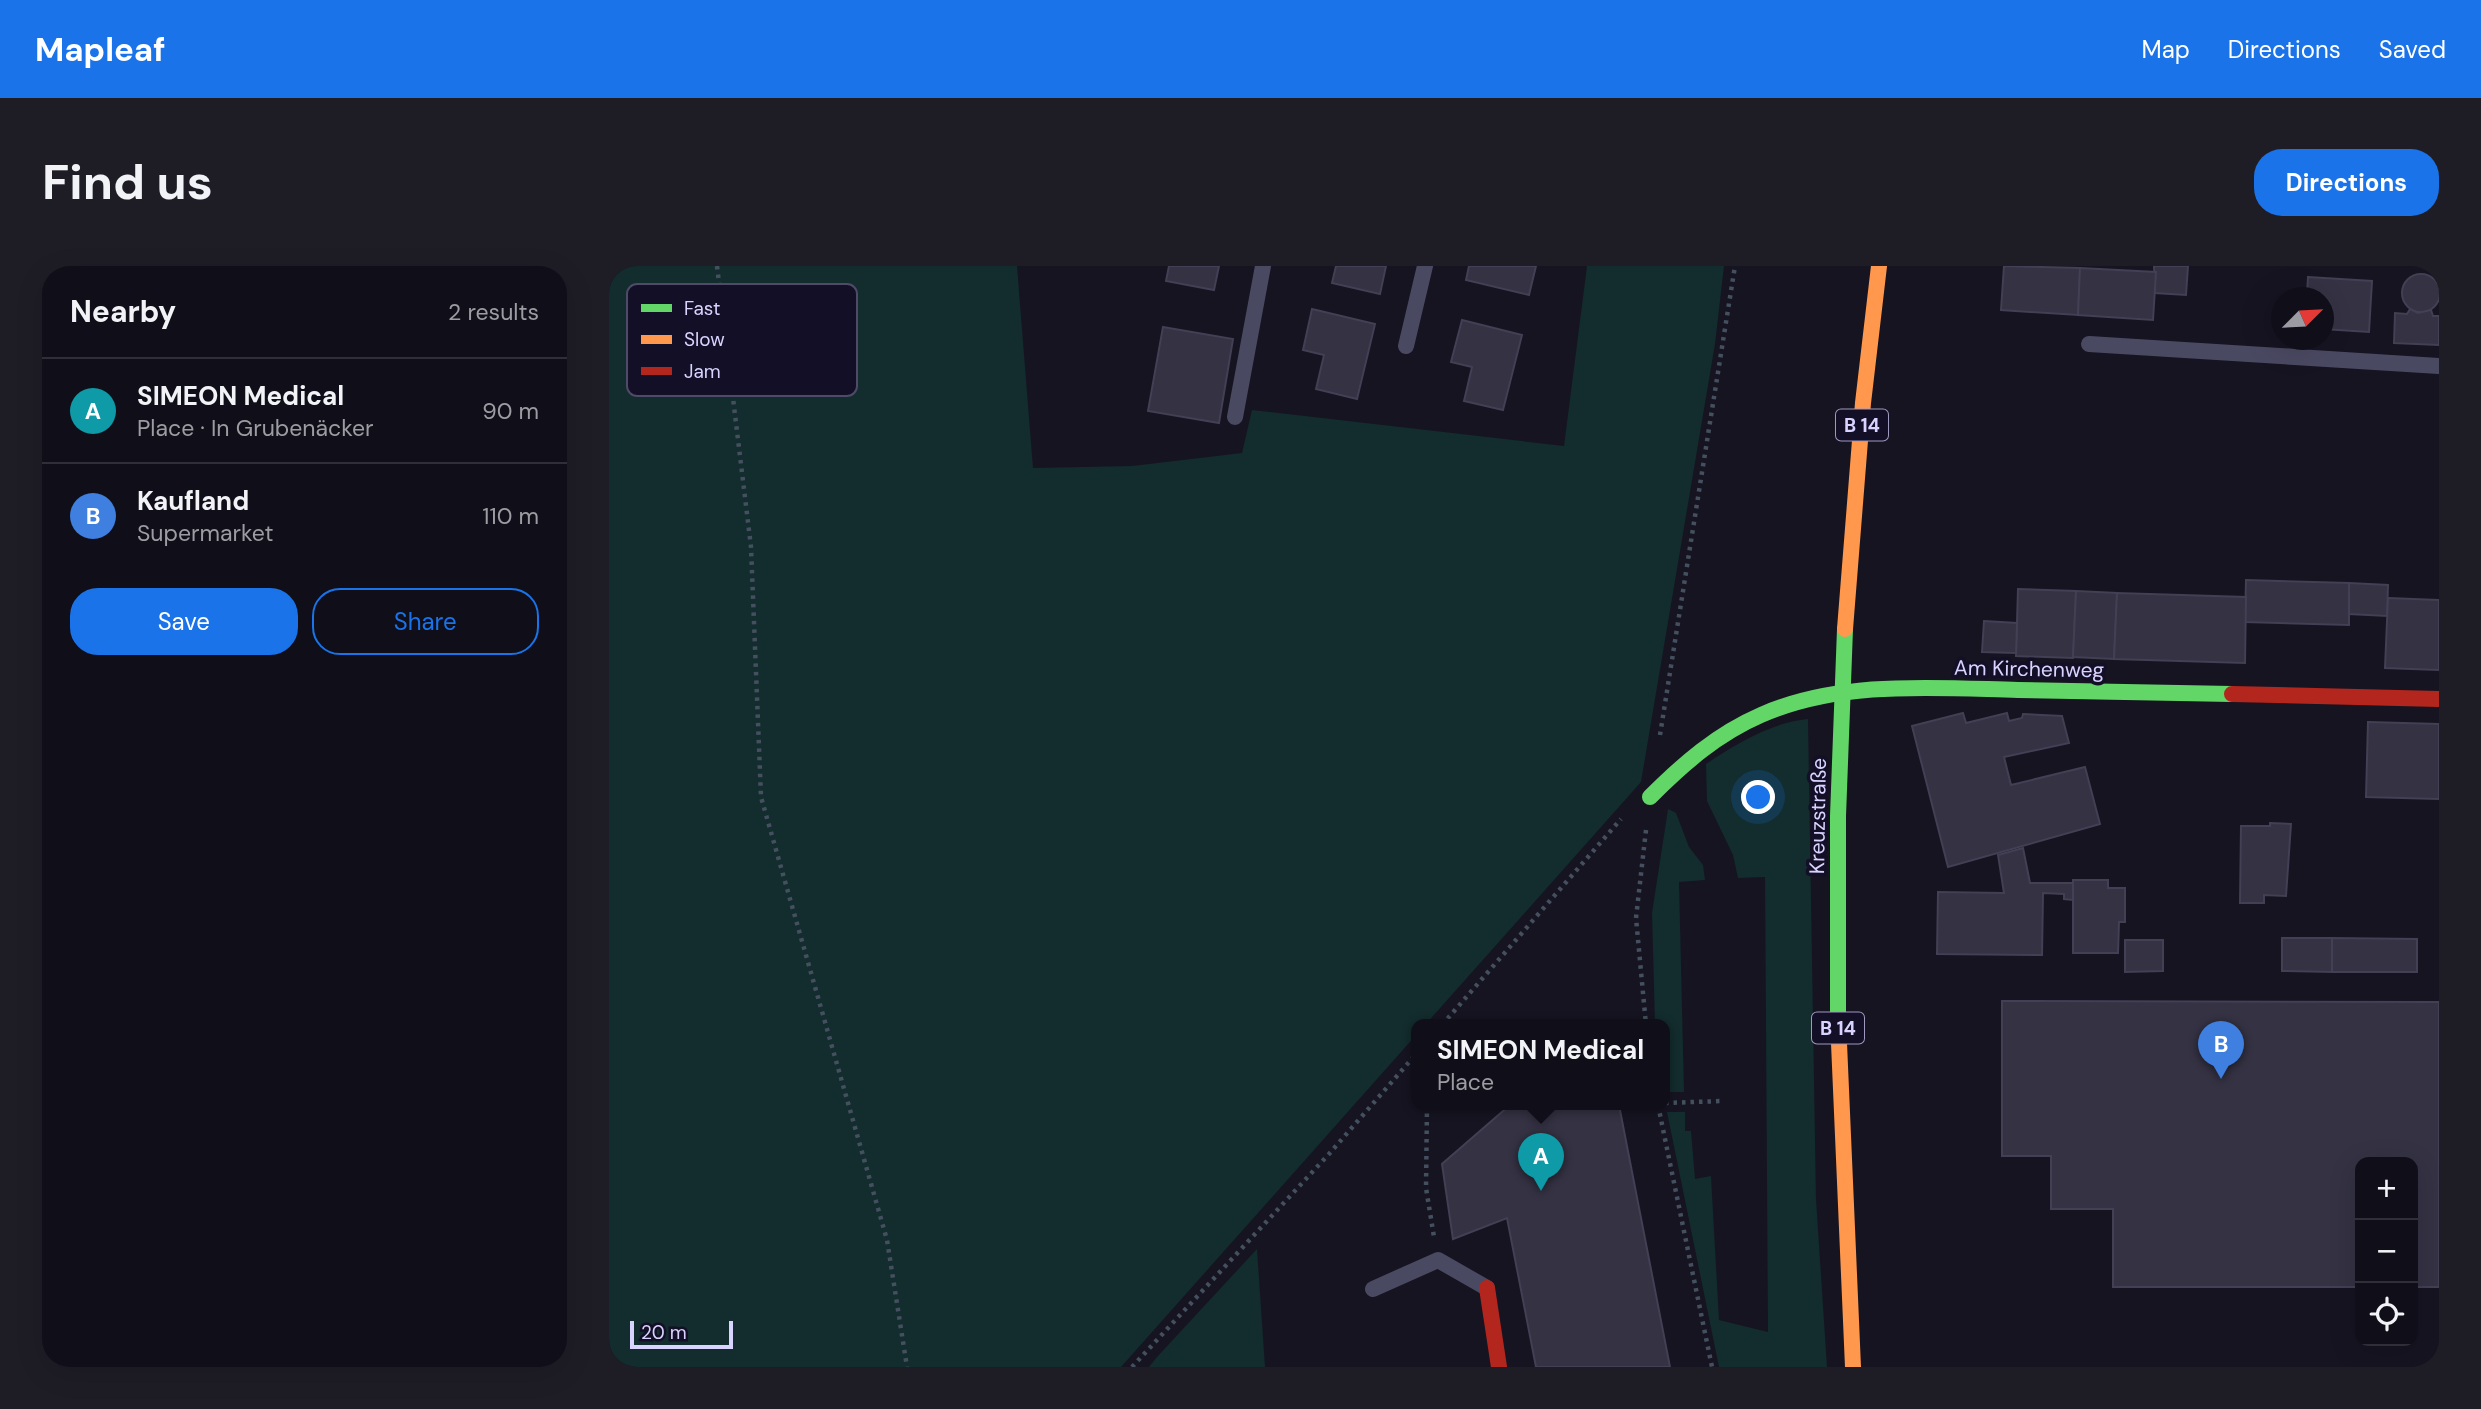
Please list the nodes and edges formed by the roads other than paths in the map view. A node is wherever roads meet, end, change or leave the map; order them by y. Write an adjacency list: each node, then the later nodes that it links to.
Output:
1 (1263, 266): 7 (lane)
2 (1425, 266): 5 (lane)
3 (1879, 266): 13 (main road, Kreuzstraße / B 14)
4 (2089, 344): 6 (lane)
5 (1406, 346)
6 (2439, 366)
7 (1235, 416)
8 (2439, 699): 9 (main road, Am Kirchenweg)
9 (1650, 797)
10 (1487, 1288): 11 (lane); 12 (main road)
11 (1373, 1289)
12 (1499, 1367)
13 (1853, 1367)

